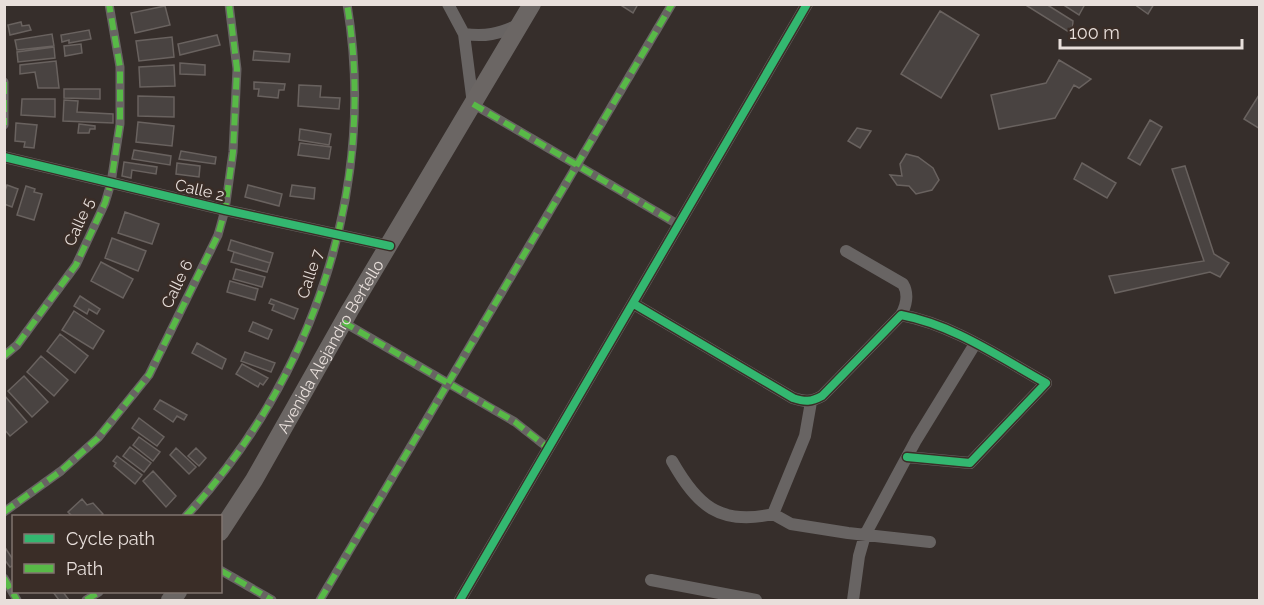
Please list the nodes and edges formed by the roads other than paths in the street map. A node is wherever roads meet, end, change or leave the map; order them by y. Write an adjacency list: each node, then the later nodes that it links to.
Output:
1 (109, 4): 15 (street, Calle 5)
2 (229, 4): 16 (street, Calle 6)
3 (347, 4): 18 (street, Calle 7)
4 (448, 4): 9 (street)
5 (532, 4): 8 (main road, Avenida Alejandro Bertello)
6 (672, 4): 14 (street)
7 (807, 4): 17 (street)
8 (520, 24): 9 (street); 11 (main road, Avenida Alejandro Bertello)
9 (464, 34): 11 (street)
10 (4, 82): 12 (street)
11 (473, 104): 14 (street); 19 (main road, Avenida Alejandro Bertello)
12 (4, 125)
13 (4, 157): 15 (street, Calle 2)
14 (577, 166): 17 (street); 26 (street)
15 (111, 183): 16 (street, Calle 2); 25 (street, Calle 5)
16 (225, 210): 18 (street, Calle 2); 31 (street, Calle 6)
17 (679, 225): 21 (street)
18 (339, 234): 19 (street, Calle 2); 33 (street, Calle 7)
19 (390, 246): 23 (main road, Avenida Alejandro Bertello)
20 (846, 251): 22 (street)
21 (634, 304): 27 (street); 28 (street)
22 (901, 315): 24 (street); 27 (street)
23 (343, 322): 26 (street); 34 (main road, Avenida Alejandro Bertello)
24 (975, 344): 29 (street); 29 (street)
25 (4, 356)
26 (448, 383): 28 (street); 42 (street)
27 (811, 402): 32 (street)
28 (548, 448): 43 (street)
29 (907, 457): 35 (street)
30 (672, 460): 32 (street)
31 (4, 512)
32 (773, 514): 35 (street)
33 (187, 515)
34 (222, 529)
35 (865, 535): 36 (street); 45 (street)
36 (930, 542)
37 (222, 571): 41 (street)
38 (4, 578): 40 (street)
39 (651, 580): 44 (street)
40 (12, 592)
41 (272, 600)
42 (320, 600)
43 (460, 600)
44 (756, 600)
45 (854, 600)

